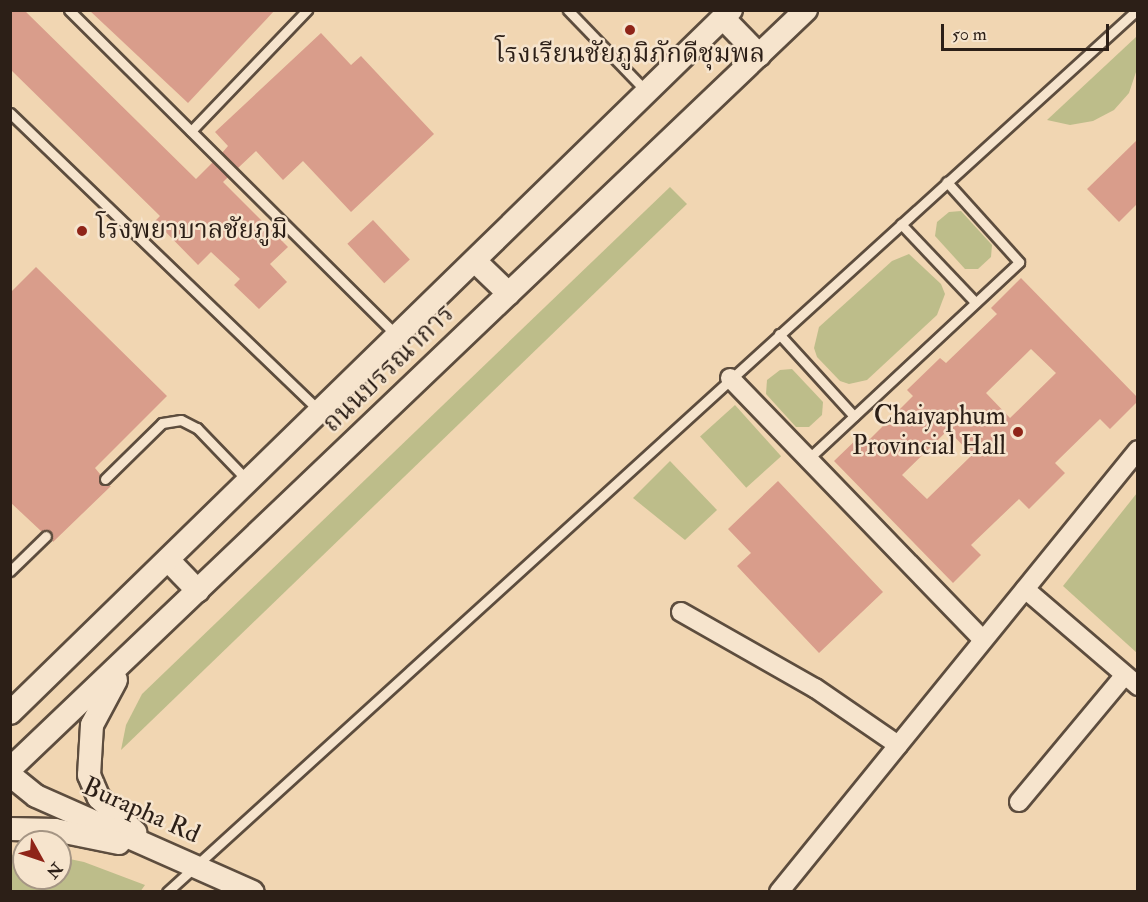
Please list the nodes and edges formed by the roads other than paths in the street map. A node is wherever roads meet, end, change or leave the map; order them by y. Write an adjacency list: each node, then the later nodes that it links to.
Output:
1 (69, 10): 10 (lane)
2 (308, 10): 10 (lane)
3 (568, 10): 8 (lane)
4 (806, 10): 7 (street, ถนนบรรณาการ)
5 (1137, 10): 11 (lane)
6 (727, 14): 7 (street); 8 (street, ถนนบรรณาการ)
7 (759, 56): 14 (street, ถนนบรรณาการ)
8 (647, 92): 13 (street, ถนนบรรณาการ)
9 (10, 113): 19 (lane)
10 (191, 131): 17 (lane)
11 (947, 182): 12 (lane); 15 (lane)
12 (901, 224): 15 (lane); 16 (lane)
13 (475, 261): 14 (street); 17 (street, ถนนบรรณาการ)
14 (509, 294): 29 (street, ถนนบรรณาการ)
15 (975, 302): 20 (lane)
16 (779, 334): 18 (lane); 20 (lane)
17 (397, 336): 19 (street, ถนนบรรณาการ)
18 (730, 378): 22 (street); 41 (lane)
19 (320, 411): 24 (street, ถนนบรรณาการ)
20 (854, 416): 22 (lane)
21 (1137, 450): 28 (street)
22 (807, 460): 31 (street)
23 (105, 479): 24 (lane)
24 (249, 481): 26 (street, ถนนบรรณาการ)
25 (46, 536): 27 (lane)
26 (168, 560): 29 (street); 34 (street, ถนนบรรณาการ)
27 (10, 571)
28 (1025, 589): 31 (street); 33 (street)
29 (198, 591): 32 (street, ถนนบรรณาการ)
30 (681, 612): 35 (street)
31 (983, 640): 35 (street)
32 (142, 644): 36 (street, ถนนบรรณาการ); 40 (street)
33 (1131, 681): 38 (street)
34 (10, 713)
35 (898, 745): 44 (street)
36 (10, 769)
37 (10, 775): 40 (street, Burapha Rd)
38 (1019, 802)
39 (10, 829): 40 (street)
40 (159, 851): 41 (street, Burapha Rd)
41 (193, 865): 42 (lane); 43 (street, Burapha Rd)
42 (167, 891)
43 (254, 891)
44 (779, 891)

